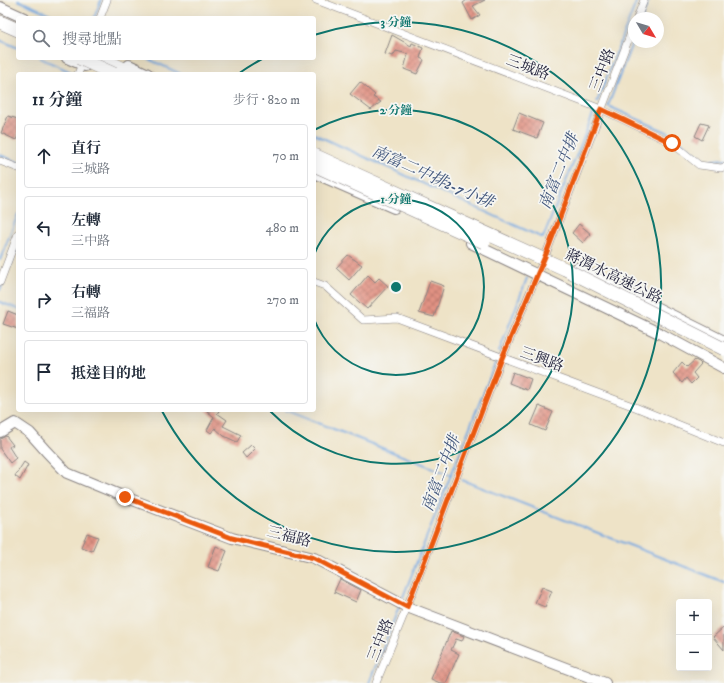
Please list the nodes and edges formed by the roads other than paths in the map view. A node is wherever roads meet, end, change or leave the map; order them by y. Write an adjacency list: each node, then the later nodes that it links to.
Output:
1 (107, 0): 8 (street)
2 (316, 0): 23 (street, 三城路)
3 (644, 0): 5 (street)
4 (0, 7): 7 (main road)
5 (639, 12)
6 (0, 13): 9 (highway)
7 (20, 16)
8 (101, 16)
9 (16, 20)
10 (0, 22): 12 (highway)
11 (0, 28): 13 (main road)
12 (16, 29)
13 (16, 35)
14 (628, 40): 23 (street, 三中路)
15 (72, 60): 18 (main road)
16 (104, 60): 21 (highway)
17 (118, 60): 22 (main road)
18 (81, 64): 19 (main road); 20 (highway, bridge)
19 (97, 72)
20 (107, 72)
21 (131, 72)
22 (144, 72)
23 (601, 109): 29 (street, 三城路); 32 (street, 三中路)
24 (316, 151): 32 (main road)
25 (316, 156): 37 (highway, 蔣渭水高速公路, bridge)
26 (0, 161): 28 (street)
27 (316, 166): 38 (highway, 蔣渭水高速公路, bridge)
28 (16, 167)
29 (724, 167)
30 (316, 174): 33 (main road)
31 (16, 239): 34 (street)
32 (546, 254): 33 (street, 三中路); 36 (main road)
33 (537, 275): 39 (street, 三中路); 40 (main road)
34 (0, 282)
35 (316, 283): 39 (street, 三興路)
36 (724, 341)
37 (724, 348)
38 (724, 357)
39 (502, 358): 42 (street, 三興路); 43 (street, 三中路)
40 (724, 368)
41 (0, 432): 43 (main road, 三福路)
42 (724, 444)
43 (407, 607): 44 (street, 三中路); 45 (main road, 三福路)
44 (376, 683)
45 (605, 683)

